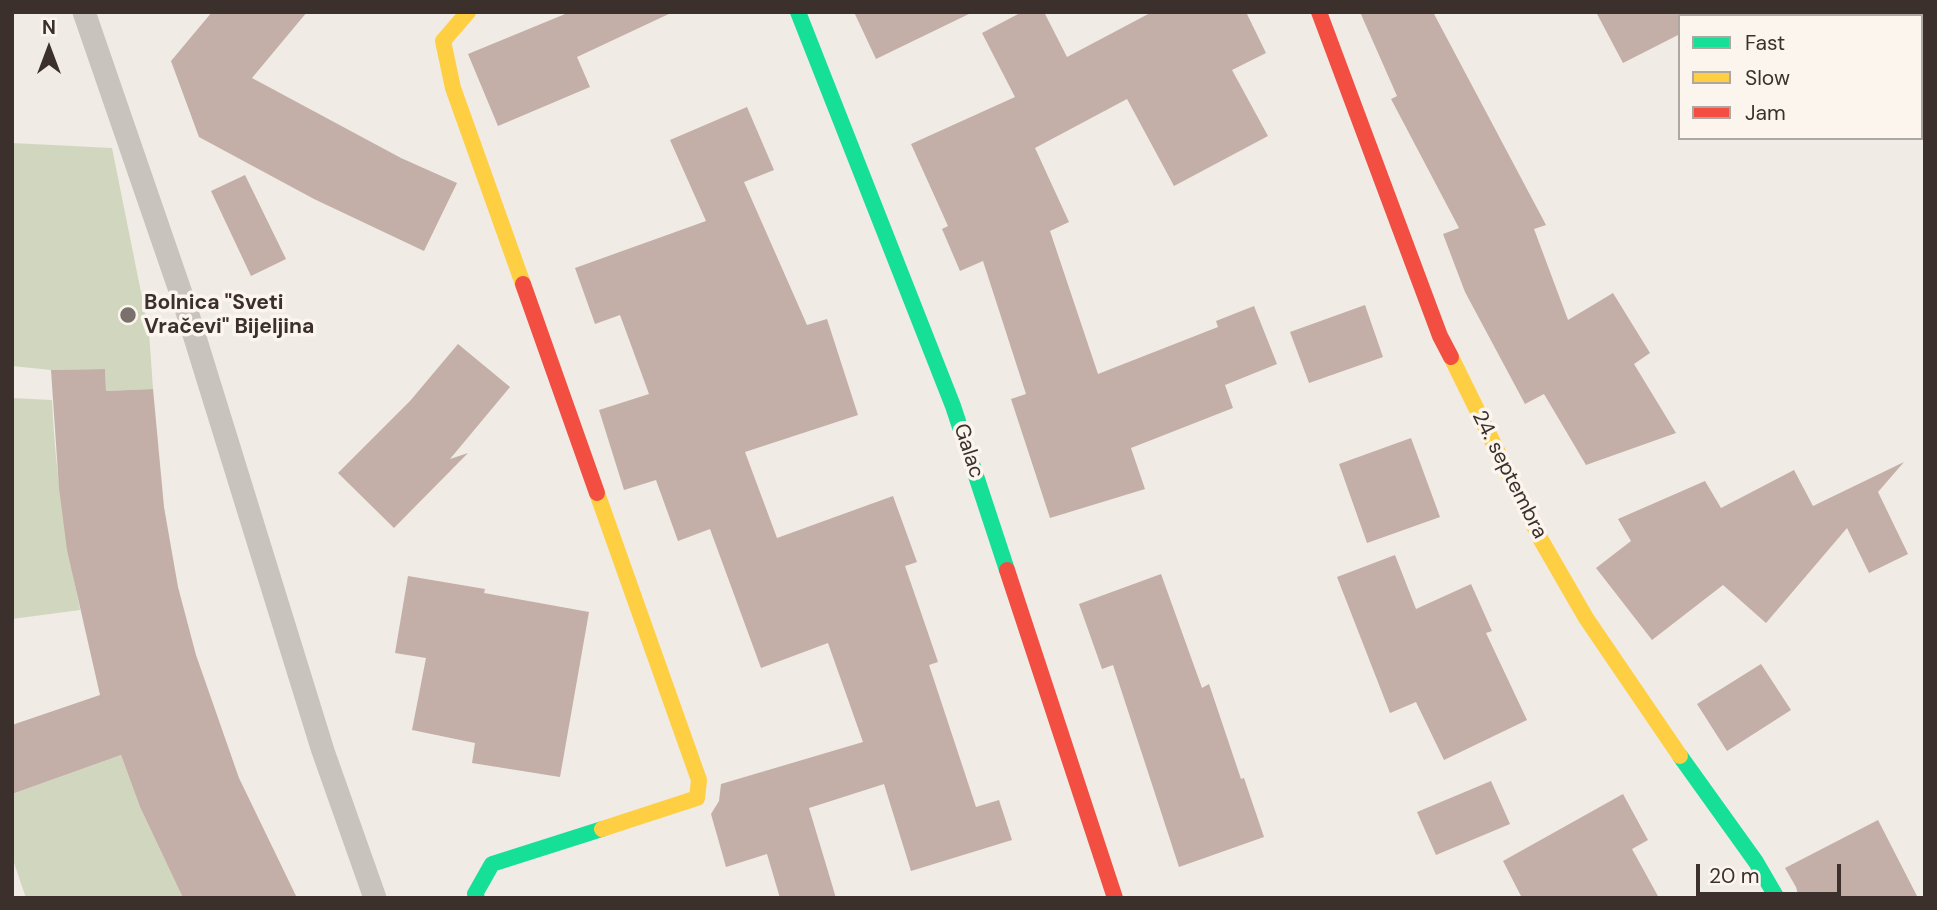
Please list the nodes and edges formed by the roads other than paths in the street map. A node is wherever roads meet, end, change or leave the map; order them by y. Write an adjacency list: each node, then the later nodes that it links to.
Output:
1 (84, 12): 5 (lane)
2 (468, 12): 6 (street)
3 (797, 12): 7 (street, Galac)
4 (1319, 12): 8 (street, 24. septembra)
5 (375, 898)
6 (477, 898)
7 (1115, 898)
8 (1777, 898)

